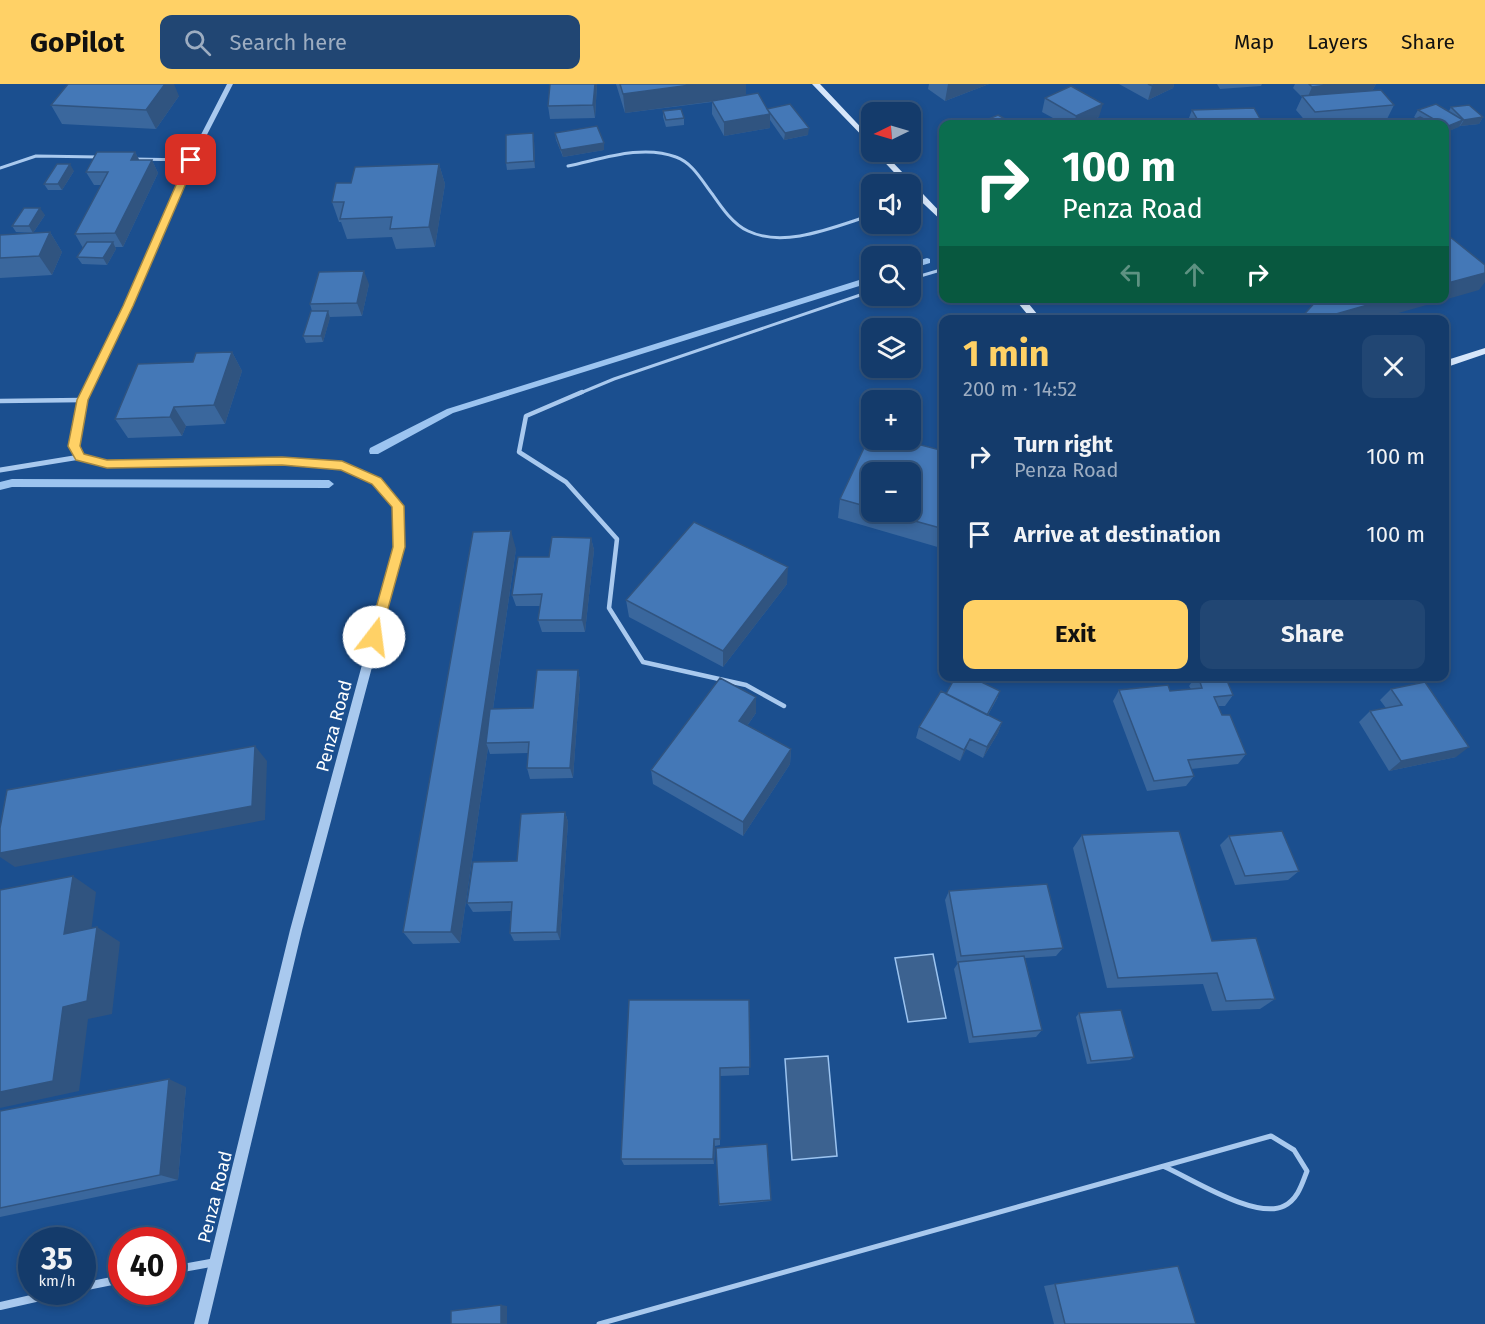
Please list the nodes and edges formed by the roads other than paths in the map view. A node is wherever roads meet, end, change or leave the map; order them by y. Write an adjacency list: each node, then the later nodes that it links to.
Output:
1 (230, 84): 6 (street)
2 (816, 84): 3 (main road)
3 (861, 132)
4 (100, 157): 9 (lane)
5 (123, 158): 6 (lane)
6 (191, 160): 23 (street)
7 (888, 162): 10 (main road)
8 (568, 166): 15 (lane)
9 (0, 168)
10 (900, 174)
11 (921, 197): 12 (main road)
12 (925, 201): 13 (lane); 14 (main road)
13 (921, 202)
14 (939, 216)
15 (861, 218)
16 (939, 270): 17 (lane)
17 (921, 276)
18 (861, 295): 27 (lane)
19 (1023, 303): 20 (main road)
20 (1033, 315)
21 (1485, 351): 22 (main road)
22 (1449, 363)
23 (82, 400): 24 (lane); 25 (street)
24 (0, 401)
25 (80, 457): 26 (street); 29 (street, Penza Road)
26 (0, 470)
27 (784, 706)
28 (1166, 1167): 28 (lane); 34 (lane)
29 (216, 1262): 30 (street); 33 (street, Penza Road)
30 (186, 1267)
31 (18, 1302): 32 (street)
32 (0, 1306)
33 (201, 1324)
34 (599, 1324)

